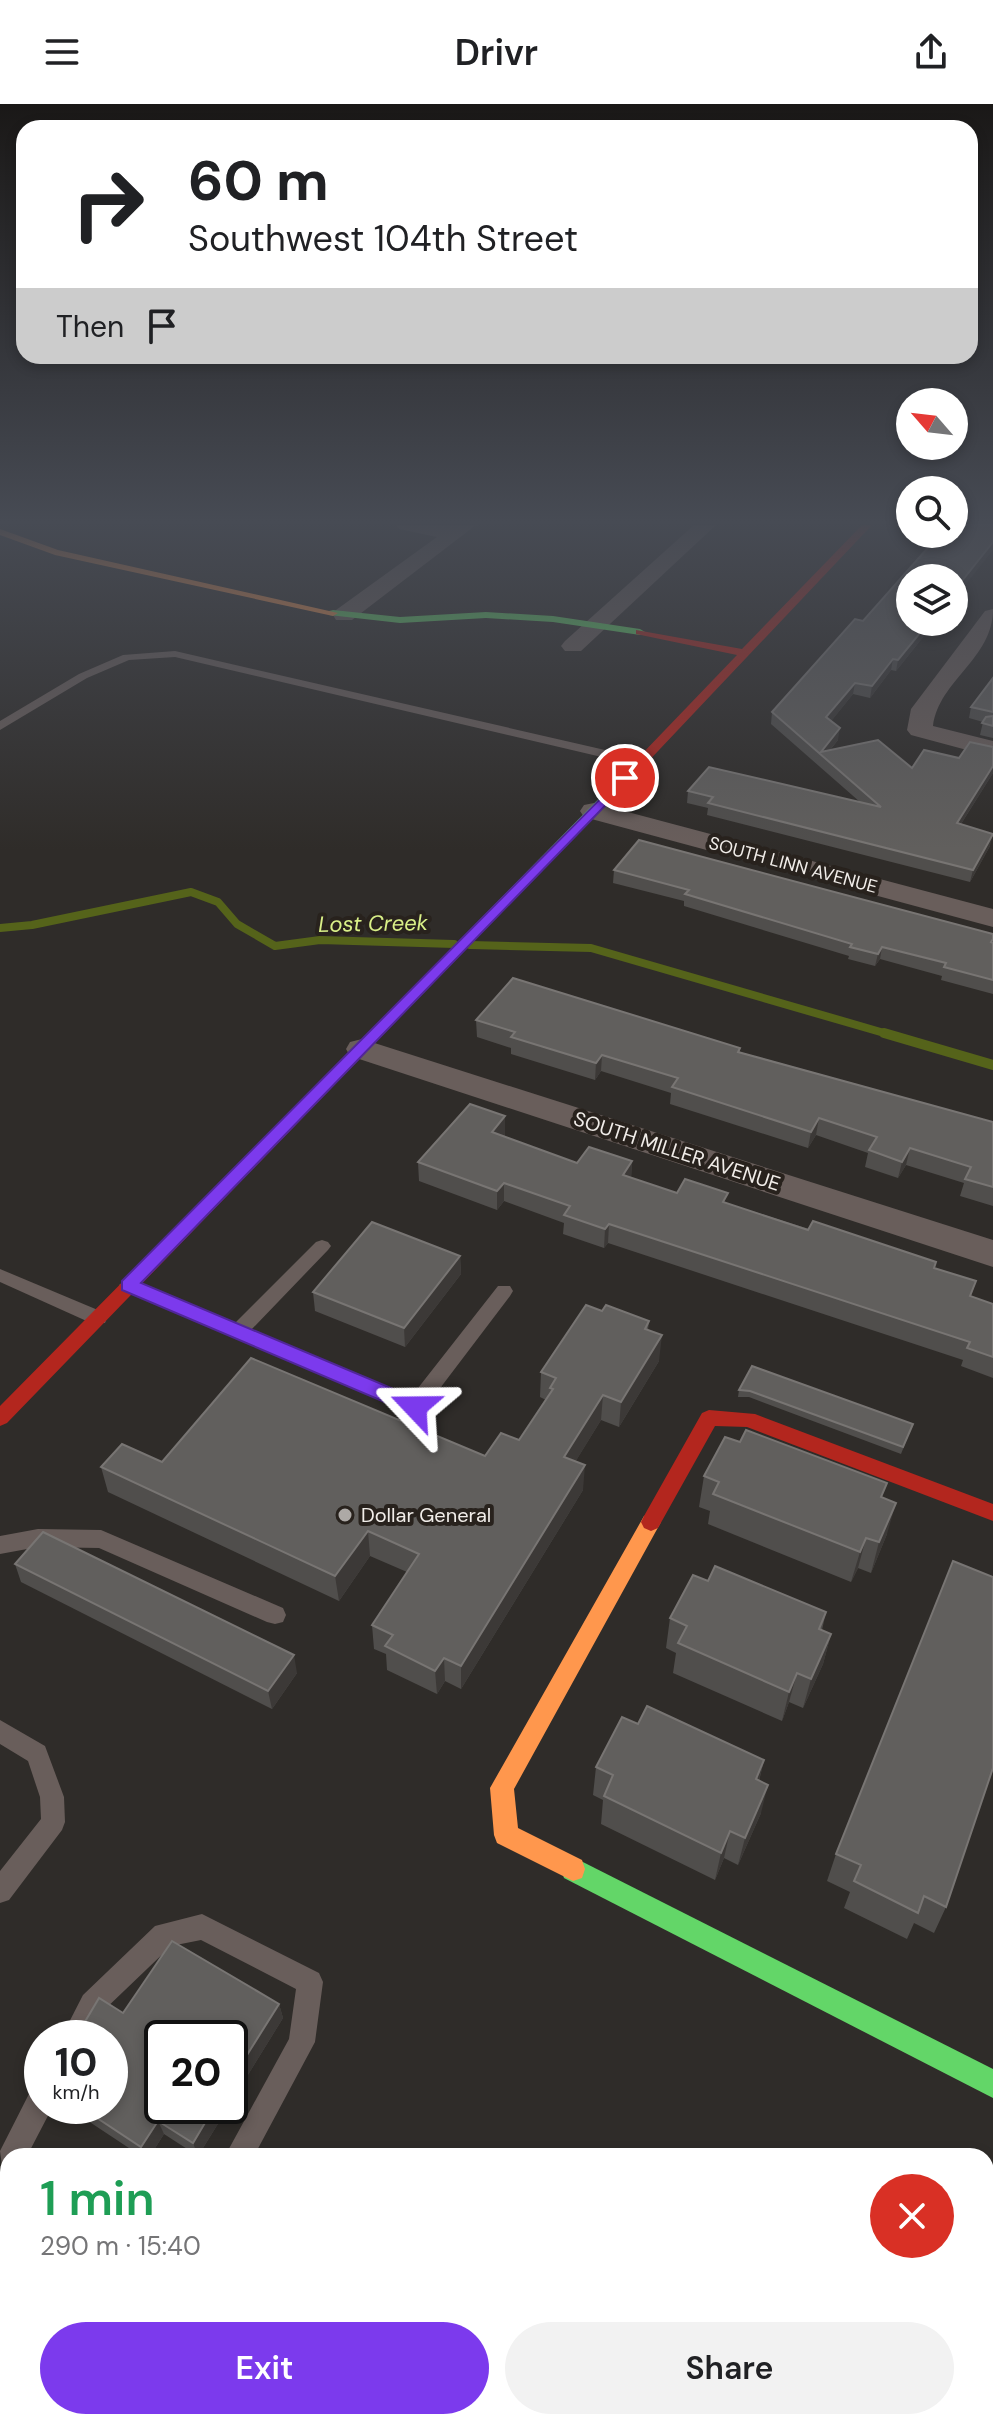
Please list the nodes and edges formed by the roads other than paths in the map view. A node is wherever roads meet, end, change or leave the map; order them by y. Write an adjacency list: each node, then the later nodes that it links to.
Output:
1 (499, 634): 6 (street)
2 (583, 634): 7 (street)
3 (641, 634): 9 (street)
4 (763, 634): 9 (street)
5 (980, 634): 11 (street)
6 (521, 637)
7 (565, 645): 8 (street)
8 (601, 652)
9 (744, 653): 12 (street)
10 (0, 726): 12 (lane)
11 (993, 749)
12 (640, 762): 13 (street)
13 (594, 811): 14 (street, SOUTH LINN AVENUE); 15 (street)
14 (993, 918)
15 (362, 1049): 17 (street, SOUTH MILLER AVENUE); 19 (street)
16 (322, 1246): 22 (lane)
17 (993, 1254)
18 (0, 1275): 21 (lane)
19 (128, 1285): 21 (street); 22 (lane)
20 (504, 1291): 22 (lane)
21 (98, 1318): 23 (street)
22 (238, 1332)
23 (0, 1418)
24 (993, 1513): 30 (street)
25 (0, 1545): 26 (lane)
26 (275, 1615)
27 (0, 1731): 28 (lane)
28 (0, 1891)
29 (84, 2020): 33 (lane)
30 (993, 2084)
31 (29, 2124): 32 (lane)
32 (16, 2148)
33 (243, 2148)

